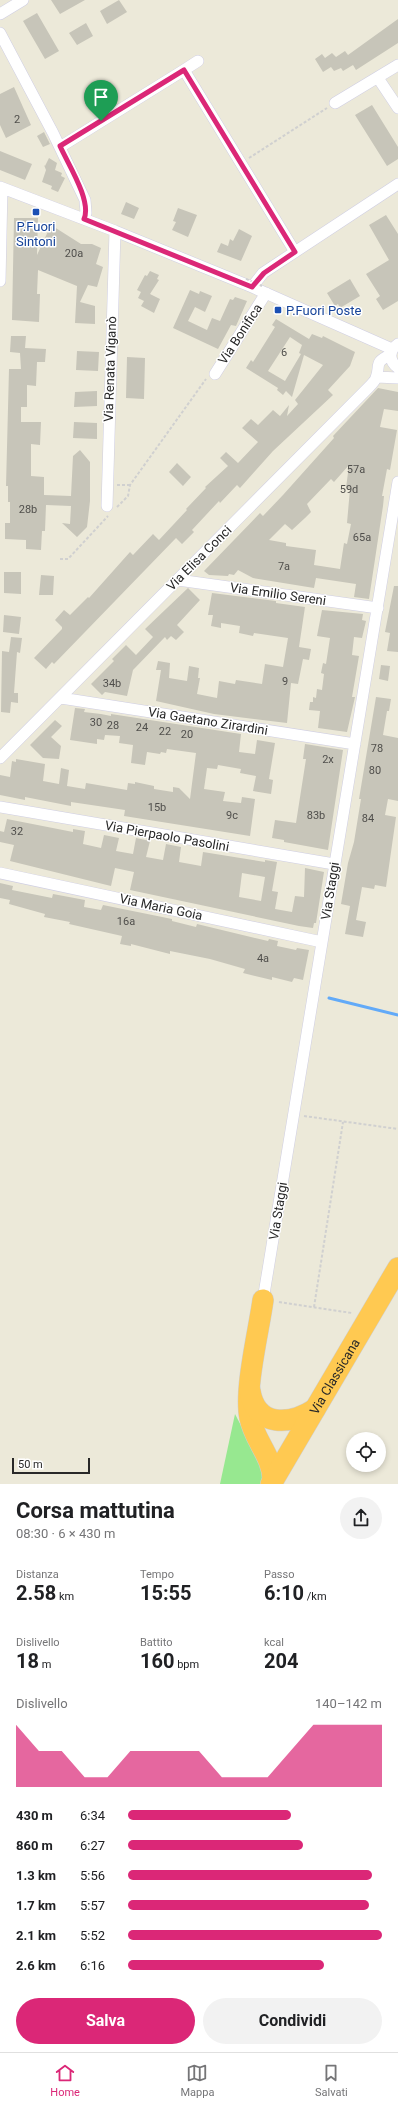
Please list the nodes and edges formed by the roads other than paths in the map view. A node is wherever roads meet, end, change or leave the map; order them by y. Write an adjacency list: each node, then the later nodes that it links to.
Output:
1 (24, 0): 2 (street)
2 (0, 14)
3 (0, 33): 10 (street)
4 (198, 61): 6 (street)
5 (398, 65): 7 (street)
6 (184, 70): 10 (street); 15 (street)
7 (378, 78): 8 (street); 9 (street)
8 (335, 103)
9 (398, 108)
10 (60, 146): 13 (street)
11 (398, 184): 15 (street)
12 (1, 188): 13 (street, Via Bonifica); 16 (street)
13 (84, 219): 14 (street, Via Bonifica)
14 (115, 231): 17 (street, Via Bonifica); 24 (street, Via Renata Viganò)
15 (295, 252): 17 (street)
16 (0, 281)
17 (257, 286): 18 (street, Via Bonifica); 20 (street, Via Bonifica)
18 (394, 350): 19 (street); 21 (street, Via Elisa Conci)
19 (398, 368)
20 (214, 374)
21 (377, 377): 22 (street); 25 (street, Via Elisa Conci)
22 (398, 378)
23 (398, 482): 26 (street, Via Staggi)
24 (112, 509)
25 (178, 580): 26 (street, Via Emilio Sereni); 27 (street, Via Elisa Conci)
26 (378, 608): 28 (street, Via Staggi)
27 (61, 698): 28 (street, Via Gaetano Zirardini); 29 (street, Via Elisa Conci)
28 (354, 744): 31 (street, Via Staggi)
29 (0, 758)
30 (0, 807): 31 (street, Via Pierpaolo Pasolini)
31 (334, 864): 33 (street, Via Staggi)
32 (0, 873): 33 (street, Via Maria Goia)
33 (322, 942): 36 (street, Via Staggi)
34 (398, 1268): 38 (highway, Via Classicana)
35 (398, 1292): 39 (highway, Via Classicana)
36 (264, 1300): 37 (highway)
37 (250, 1390): 38 (highway); 39 (highway)
38 (315, 1409): 39 (highway, Via Classicana)
39 (276, 1483)

